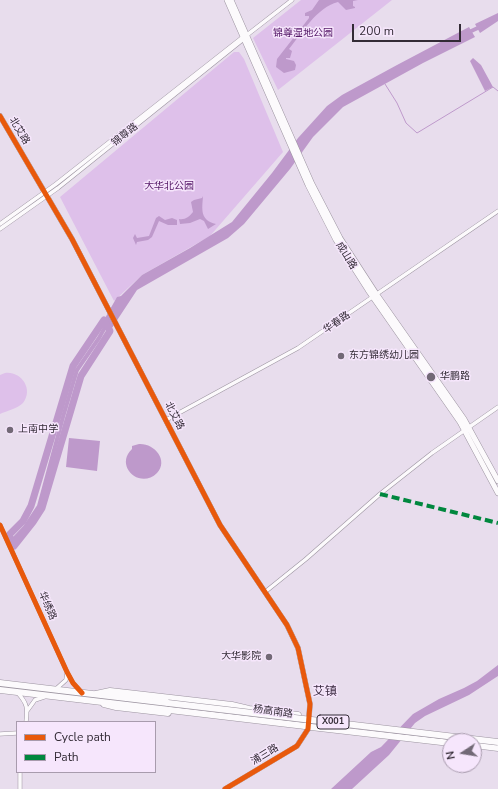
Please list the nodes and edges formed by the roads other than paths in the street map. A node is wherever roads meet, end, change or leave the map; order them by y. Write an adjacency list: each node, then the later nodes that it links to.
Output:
1 (227, 0): 4 (main road, 成山路)
2 (231, 0): 4 (main road, 成山路)
3 (292, 0): 4 (street, 锦尊路)
4 (244, 37): 6 (street, 锦尊路); 10 (main road, 成山路)
5 (0, 116): 6 (street, 北艾路)
6 (46, 194): 8 (street, 锦尊路); 9 (street, 锦尊路); 12 (street, 北艾路)
7 (498, 211): 10 (street, 华春路)
8 (0, 224)
9 (0, 229)
10 (375, 296): 12 (street, 华春路); 13 (main road, 成山路)
11 (498, 407): 13 (street)
12 (166, 420): 17 (street, 北艾路)
13 (467, 429): 14 (main road, 成山路); 15 (main road, 成山路); 17 (street)
14 (498, 481)
15 (498, 493)
16 (0, 524): 18 (street, 华绣路)
17 (265, 592): 29 (street, 北艾路)
18 (67, 672): 21 (street); 23 (street, 华绣路)
19 (0, 683): 21 (main road, 杨高南路)
20 (0, 690): 22 (main road, 杨高南路 / X001)
21 (56, 690): 23 (main road, 杨高南路)
22 (16, 692): 25 (main road, 杨高南路 / X001); 28 (street)
23 (82, 692): 24 (main road, 杨高南路)
24 (96, 694): 27 (main road, 杨高南路 / X001); 29 (main road, 杨高南路 / X001)
25 (48, 695): 26 (main road, 杨高南路 / X001); 28 (street)
26 (96, 701): 27 (main road, 杨高南路 / X001); 31 (main road, 杨高南路 / X001)
27 (168, 706): 34 (main road, 杨高南路 / X001, bridge); 35 (main road, 杨高南路 / X001, bridge)
28 (27, 711): 30 (street)
29 (309, 717): 31 (street, 北艾路); 34 (main road, 杨高南路 / X001, bridge)
30 (26, 721)
31 (308, 729): 36 (main road, 杨高南路 / X001); 41 (street, 浦三路)
32 (16, 733): 33 (street)
33 (0, 734)
34 (498, 741)
35 (442, 743)
36 (442, 743)
37 (482, 747): 38 (main road)
38 (498, 749)
39 (20, 773): 40 (street)
40 (20, 789)
41 (225, 789)

